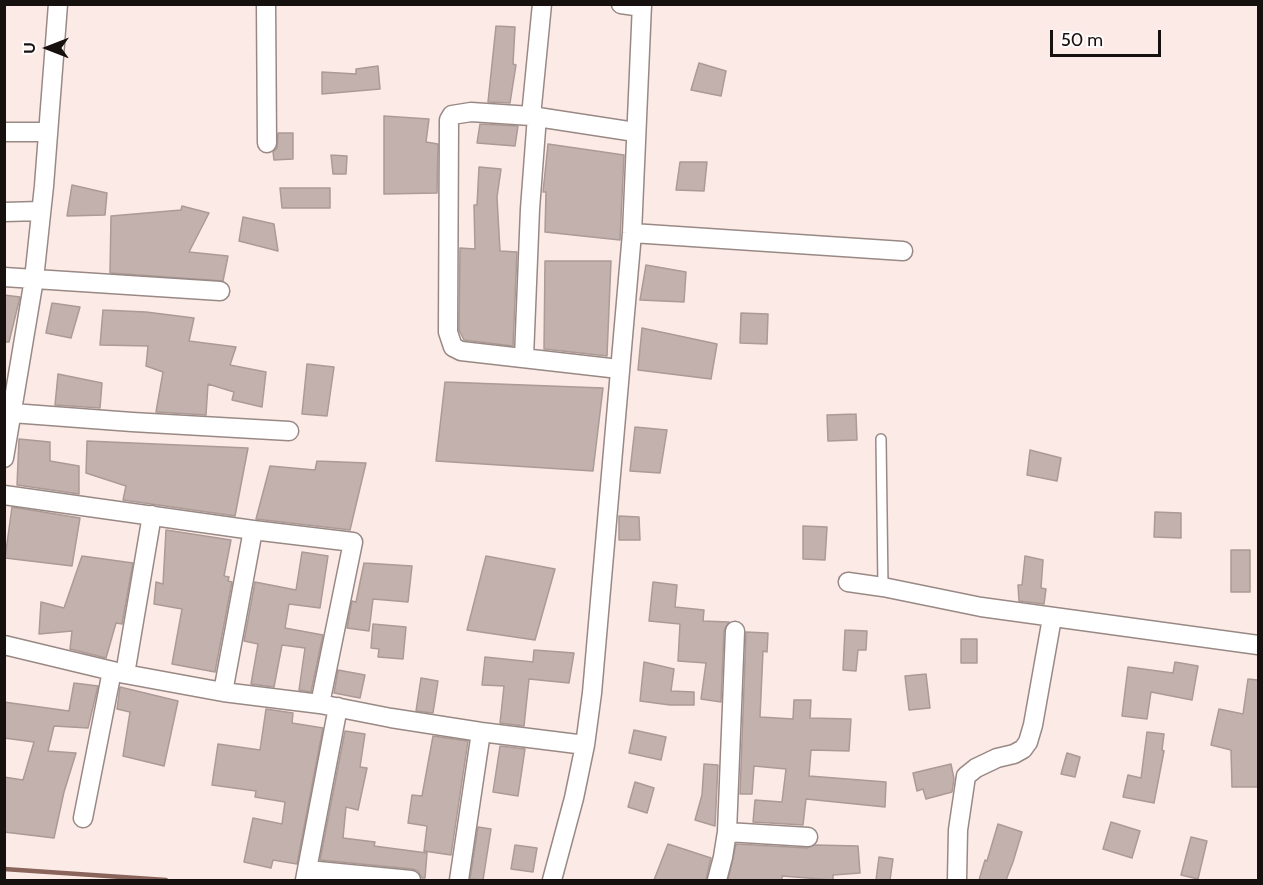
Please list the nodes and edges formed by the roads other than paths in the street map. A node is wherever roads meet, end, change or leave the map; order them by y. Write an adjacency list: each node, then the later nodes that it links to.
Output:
1 (58, 4): 8 (street)
2 (266, 4): 10 (street)
3 (542, 4): 6 (street)
4 (621, 4): 5 (street)
5 (642, 6): 9 (street)
6 (534, 116): 9 (street); 18 (street); 18 (street)
7 (4, 132): 8 (street)
8 (47, 132): 12 (street)
9 (635, 132): 13 (street)
10 (267, 142)
11 (4, 212): 12 (street)
12 (41, 212): 16 (street)
13 (632, 233): 14 (street); 19 (street)
14 (903, 251)
15 (4, 277): 16 (street)
16 (34, 279): 17 (street); 20 (street)
17 (220, 291)
18 (524, 357): 19 (street)
19 (619, 369): 37 (street)
20 (12, 413): 21 (street); 23 (street)
21 (289, 430)
22 (881, 439): 28 (lane)
23 (4, 458)
24 (4, 495): 25 (street)
25 (152, 515): 26 (street); 33 (street)
26 (253, 530): 34 (street); 35 (street)
27 (848, 582): 28 (street)
28 (883, 586): 29 (street)
29 (1052, 618): 32 (street); 46 (street)
30 (735, 631): 39 (street)
31 (4, 645): 33 (street)
32 (1258, 645)
33 (118, 673): 34 (street); 38 (street)
34 (224, 692): 35 (street)
35 (329, 706): 36 (street); 41 (street)
36 (481, 732): 37 (street); 43 (street)
37 (585, 745): 44 (street)
38 (83, 818)
39 (727, 832): 40 (street); 45 (street)
40 (807, 837)
41 (306, 875): 42 (street)
42 (411, 880)
43 (459, 880)
44 (552, 880)
45 (717, 880)
46 (957, 880)

